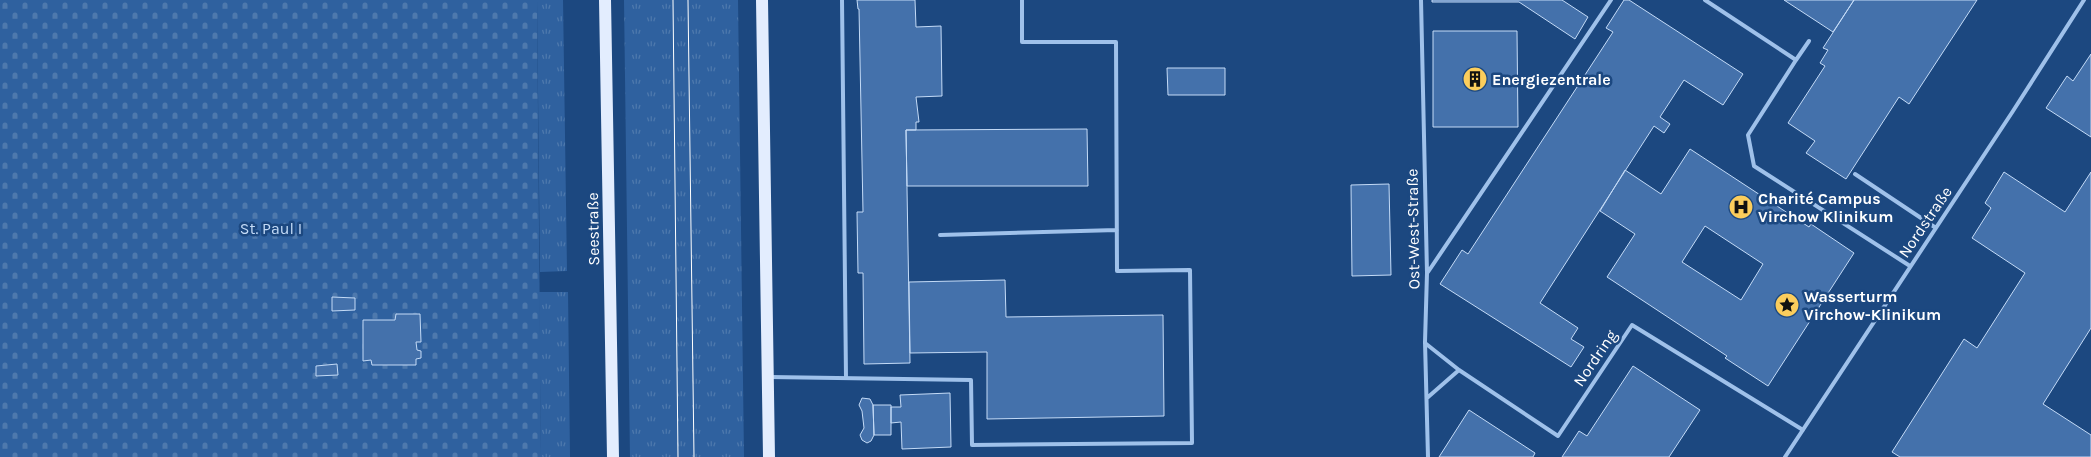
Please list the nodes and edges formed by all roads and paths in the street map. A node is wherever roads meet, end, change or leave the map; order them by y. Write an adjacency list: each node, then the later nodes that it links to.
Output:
1 (605, 0): 23 (main road, Seestraße)
2 (762, 0): 19 (main road)
3 (842, 0): 20 (lane)
4 (1022, 0): 13 (lane)
5 (1421, 0): 16 (lane, Ost-West-Straße)
6 (1611, 0): 16 (lane)
7 (1705, 0): 10 (lane)
8 (2084, 0): 12 (lane, Nordstraße)
9 (1809, 41): 10 (lane)
10 (1796, 60): 15 (lane)
11 (1855, 174): 12 (lane)
12 (1936, 228): 15 (lane, Nordstraße)
13 (1117, 230): 14 (lane); 20 (lane)
14 (940, 235)
15 (1910, 266): 22 (lane, Nordstraße)
16 (1427, 273): 17 (lane, Ost-West-Straße)
17 (1425, 342): 18 (lane); 21 (lane, Ost-West-Straße)
18 (1459, 370): 21 (lane); 22 (lane, Nordring)
19 (768, 377): 20 (lane); 24 (main road)
20 (846, 377)
21 (1427, 398): 25 (lane, Ost-West-Straße)
22 (1803, 430): 26 (lane, Nordstraße)
23 (613, 457)
24 (769, 457)
25 (1428, 457)
26 (1785, 457)

